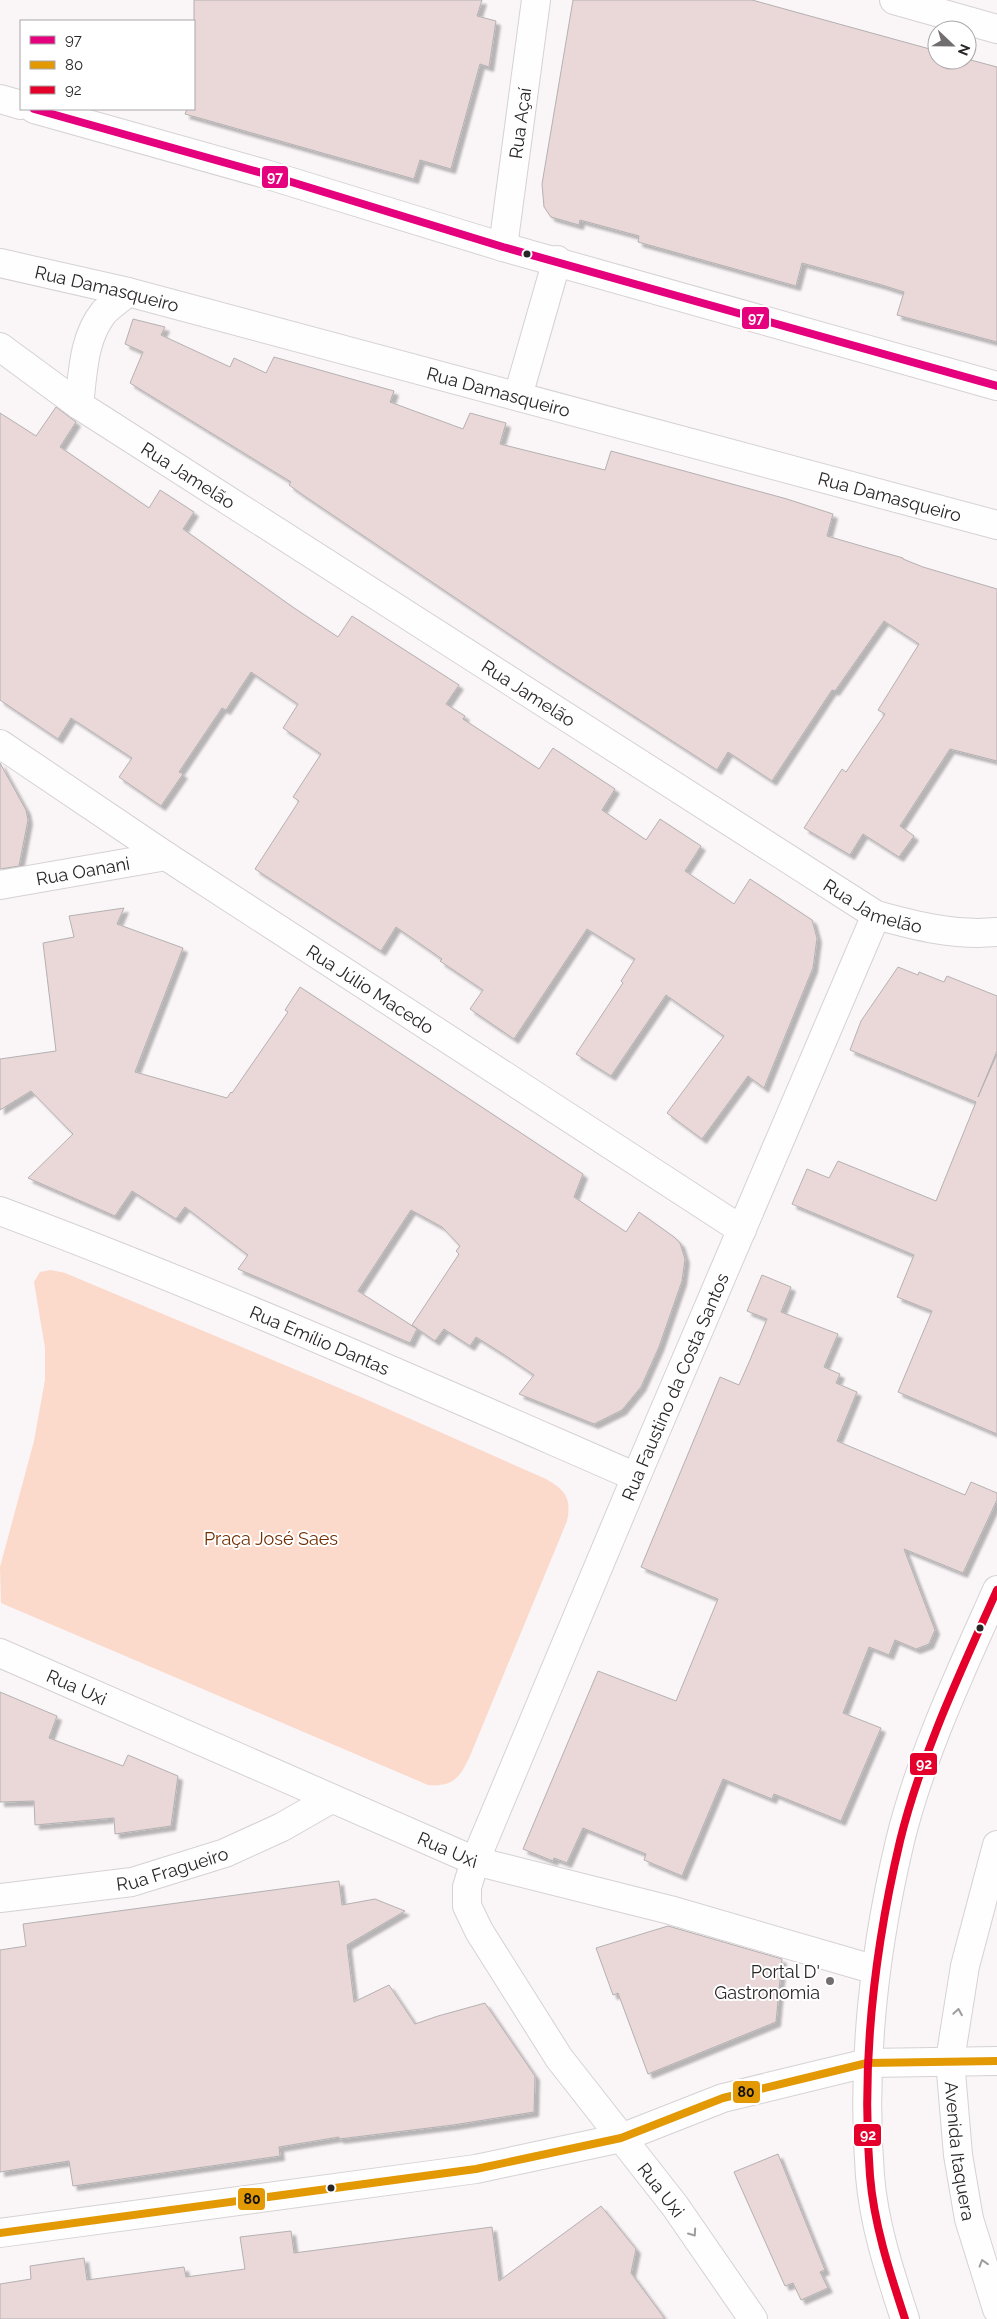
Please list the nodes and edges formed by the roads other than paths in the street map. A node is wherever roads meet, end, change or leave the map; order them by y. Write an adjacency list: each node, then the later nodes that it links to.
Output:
1 (536, 0): 7 (street, Rua Açaí)
2 (894, 0): 3 (street)
3 (997, 29)
4 (0, 99): 5 (street)
5 (20, 105)
6 (38, 110): 7 (street)
7 (503, 247): 8 (street)
8 (556, 260): 12 (street); 13 (street)
9 (0, 263): 10 (street, Rua Damasqueiro)
10 (128, 292): 13 (street, Rua Damasqueiro); 14 (street)
11 (0, 347): 14 (street, Rua Jamelão)
12 (997, 386)
13 (518, 396): 15 (street, Rua Damasqueiro)
14 (80, 405): 19 (street, Rua Jamelão)
15 (997, 525)
16 (0, 744): 17 (street, Rua Júlio Macedo)
17 (166, 856): 18 (street, Rua Oanani); 22 (street, Rua Júlio Macedo)
18 (0, 885)
19 (876, 915): 20 (street, Rua Jamelão); 22 (street, Rua Faustino da Costa Santos)
20 (997, 932)
21 (0, 1211): 23 (street, Rua Emílio Dantas)
22 (742, 1230): 23 (street, Rua Faustino da Costa Santos)
23 (636, 1477): 28 (street, Rua Faustino da Costa Santos)
24 (997, 1590): 30 (street)
25 (0, 1653): 26 (street, Rua Uxi)
26 (331, 1799): 28 (street, Rua Uxi); 29 (street, Rua Fragueiro)
27 (997, 1845): 31 (street, Avenida Itaquera, one-way to 27)
28 (475, 1861): 30 (street); 34 (street, Rua Uxi)
29 (0, 1898)
30 (876, 1970): 33 (street)
31 (950, 2060): 32 (street); 33 (street); 36 (street, Avenida Itaquera, one-way to 31)
32 (997, 2061)
33 (867, 2063): 34 (street); 38 (street)
34 (621, 2138): 35 (street); 37 (street, Rua Uxi, one-way to 37)
35 (0, 2232)
36 (997, 2309)
37 (753, 2319)
38 (905, 2319)

